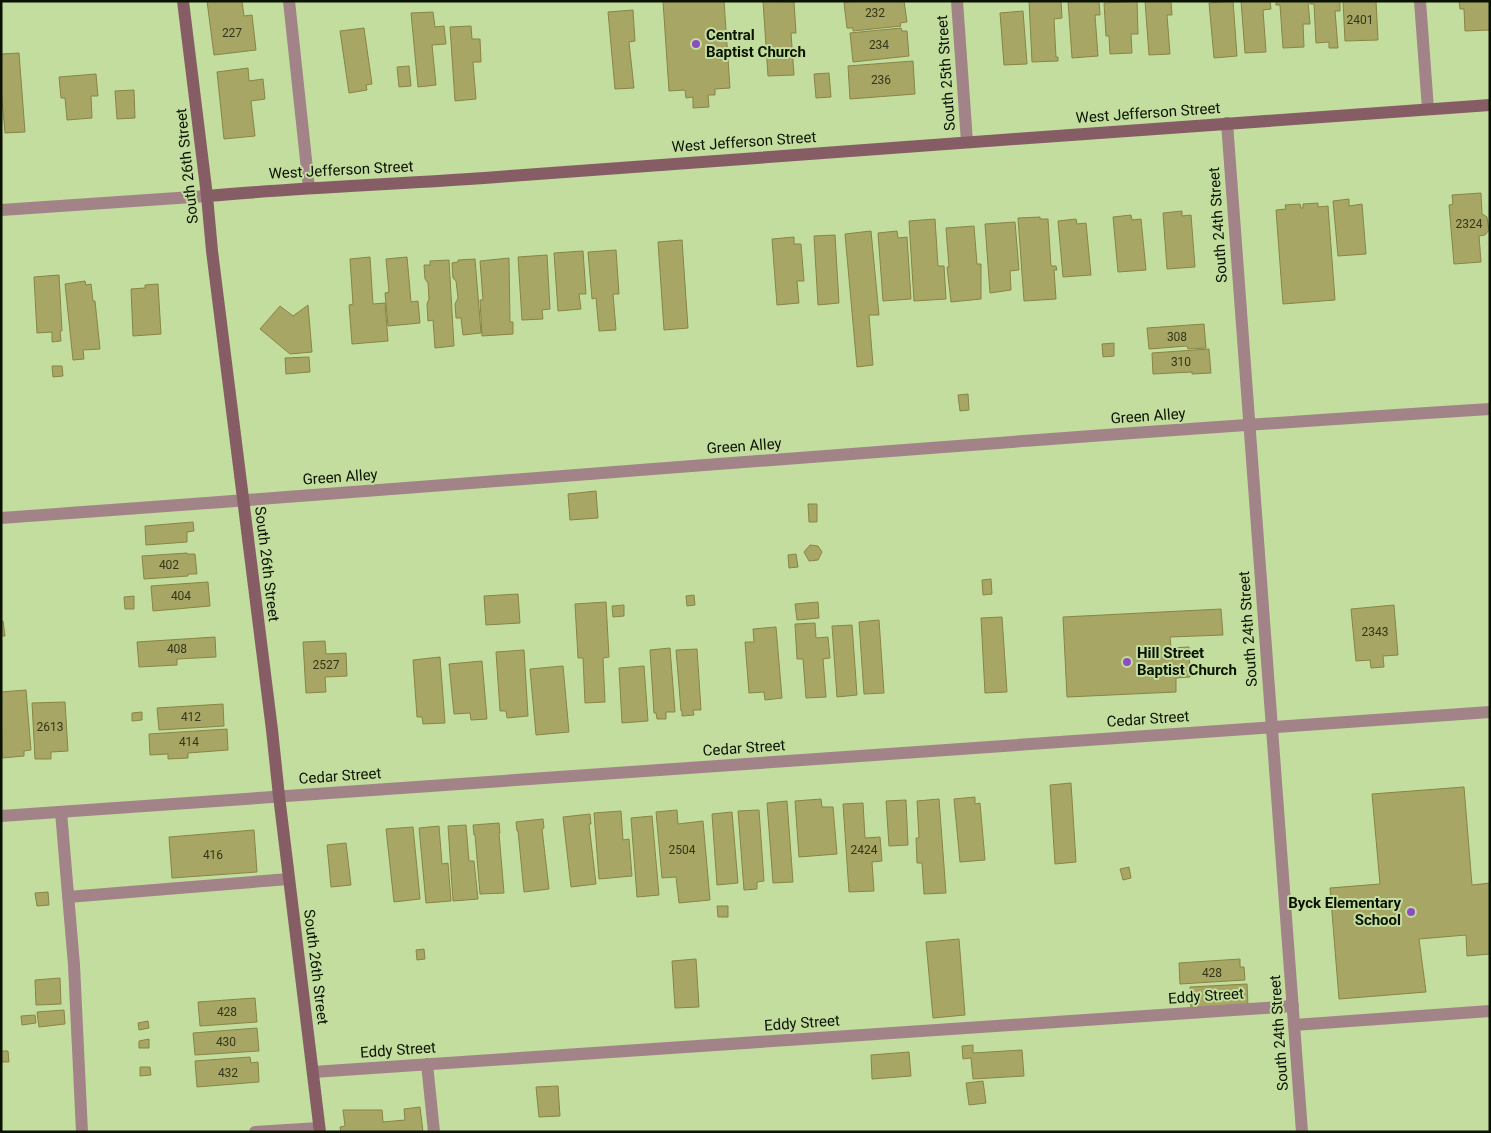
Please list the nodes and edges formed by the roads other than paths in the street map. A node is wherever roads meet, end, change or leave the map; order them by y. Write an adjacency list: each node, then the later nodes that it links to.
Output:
1 (184, 1): 10 (street, South 26th Street)
2 (289, 1): 9 (street)
3 (957, 1): 8 (street, South 25th Street)
4 (1420, 1): 6 (street)
5 (1490, 105): 6 (street, West Jefferson Street)
6 (1428, 109): 7 (street, West Jefferson Street)
7 (1227, 123): 8 (street, West Jefferson Street); 13 (street, South 24th Street)
8 (967, 142): 9 (street, West Jefferson Street)
9 (309, 188): 10 (street, West Jefferson Street)
10 (207, 196): 11 (street, West Jefferson Street); 14 (street, South 26th Street)
11 (1, 210)
12 (1490, 409): 13 (street, Green Alley)
13 (1250, 424): 14 (street, Green Alley); 17 (street, South 24th Street)
14 (243, 501): 15 (street, Green Alley); 18 (street, South 26th Street)
15 (1, 518)
16 (1490, 712): 17 (street, Cedar Street)
17 (1272, 727): 18 (street, Cedar Street); 23 (street, South 24th Street)
18 (278, 796): 19 (street, Cedar Street); 21 (street, South 26th Street)
19 (61, 812): 20 (street, Cedar Street); 22 (street)
20 (1, 816)
21 (289, 879): 22 (street); 27 (street, South 26th Street)
22 (68, 897): 29 (street)
23 (1293, 1006): 25 (street, South 24th Street); 26 (street, Eddy Street)
24 (1490, 1011): 25 (street)
25 (1294, 1025): 32 (street, South 24th Street)
26 (428, 1064): 27 (street, Eddy Street); 31 (street)
27 (313, 1072): 28 (street, South 26th Street)
28 (319, 1130): 30 (street)
29 (82, 1132)
30 (255, 1132)
31 (434, 1132)
32 (1302, 1132)

